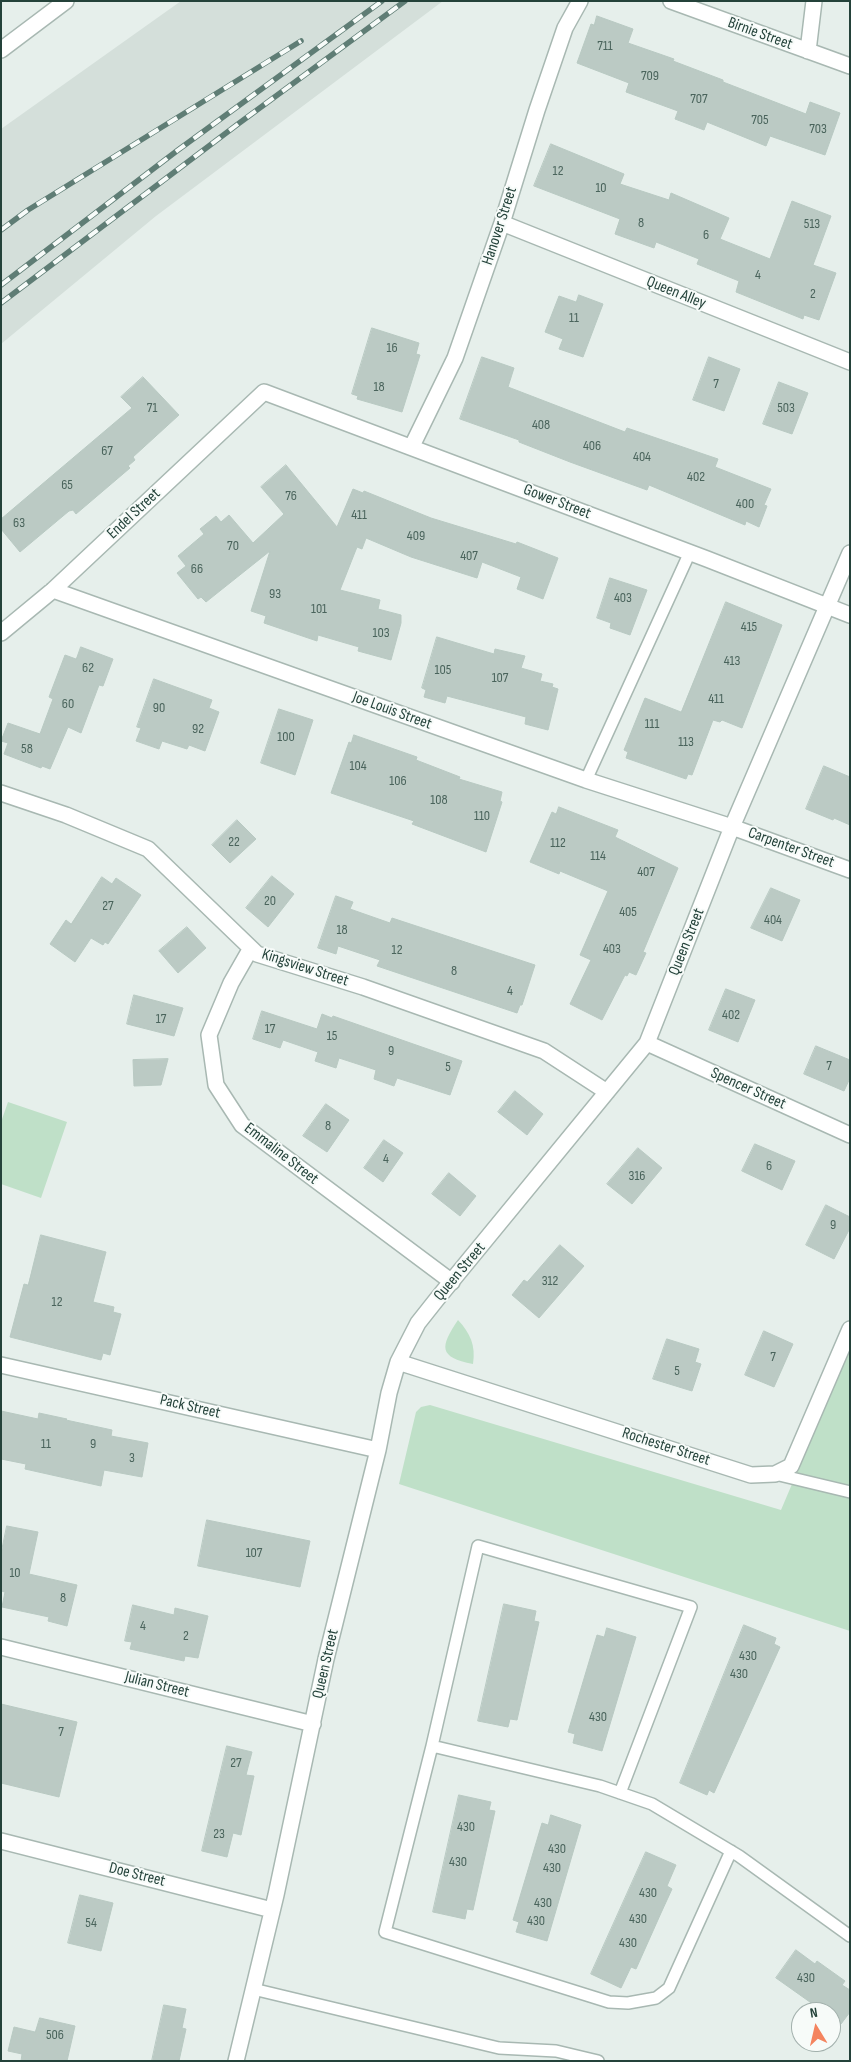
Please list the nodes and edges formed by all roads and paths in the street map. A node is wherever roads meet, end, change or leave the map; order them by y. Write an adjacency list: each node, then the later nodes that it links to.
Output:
1 (66, 1): 5 (street)
2 (580, 1): 8 (street, Hanover Street)
3 (671, 1): 6 (street, Birnie Street)
4 (814, 1): 6 (street)
5 (1, 50)
6 (808, 51): 7 (street, Birnie Street)
7 (850, 66)
8 (502, 223): 9 (street, Queen Alley); 11 (street, Hanover Street)
9 (850, 362)
10 (264, 392): 11 (street, Gower Street); 14 (street, Endel Street)
11 (412, 446): 12 (street, Gower Street)
12 (690, 552): 15 (street, Gower Street); 18 (lane)
13 (850, 552): 15 (street, Queen Street)
14 (53, 590): 17 (street, Endel Street); 18 (street, Joe Louis Street)
15 (827, 606): 16 (street, Gower Street); 20 (street, Queen Street)
16 (850, 615)
17 (1, 633)
18 (586, 780): 20 (street, Joe Louis Street)
19 (2, 795): 22 (street, Kingsview Street)
20 (732, 827): 21 (street, Carpenter Street); 23 (street, Queen Street)
21 (850, 870)
22 (251, 948): 24 (street, Kingsview Street); 26 (street, Emmaline Street)
23 (647, 1043): 24 (street, Queen Street); 25 (street, Spencer Street)
24 (607, 1092): 26 (street, Queen Street)
25 (850, 1135)
26 (452, 1282): 28 (street, Queen Street)
27 (850, 1329): 31 (street)
28 (398, 1362): 30 (street, Queen Street); 31 (street, Rochester Street)
29 (1, 1366): 30 (street, Pack Street)
30 (378, 1450): 34 (street, Queen Street)
31 (775, 1474): 32 (lane)
32 (850, 1492)
33 (1, 1647): 34 (street, Julian Street)
34 (312, 1724): 39 (street, Queen Street)
35 (432, 1746): 36 (lane); 36 (lane); 38 (lane)
36 (620, 1793): 38 (lane)
37 (1, 1841): 39 (street, Doe Street)
38 (731, 1851): 40 (lane)
39 (272, 1910): 41 (street, Queen Street)
40 (850, 1936)
41 (253, 1989): 42 (street, Queen Street); 43 (lane)
42 (236, 2061)
43 (598, 2061)

